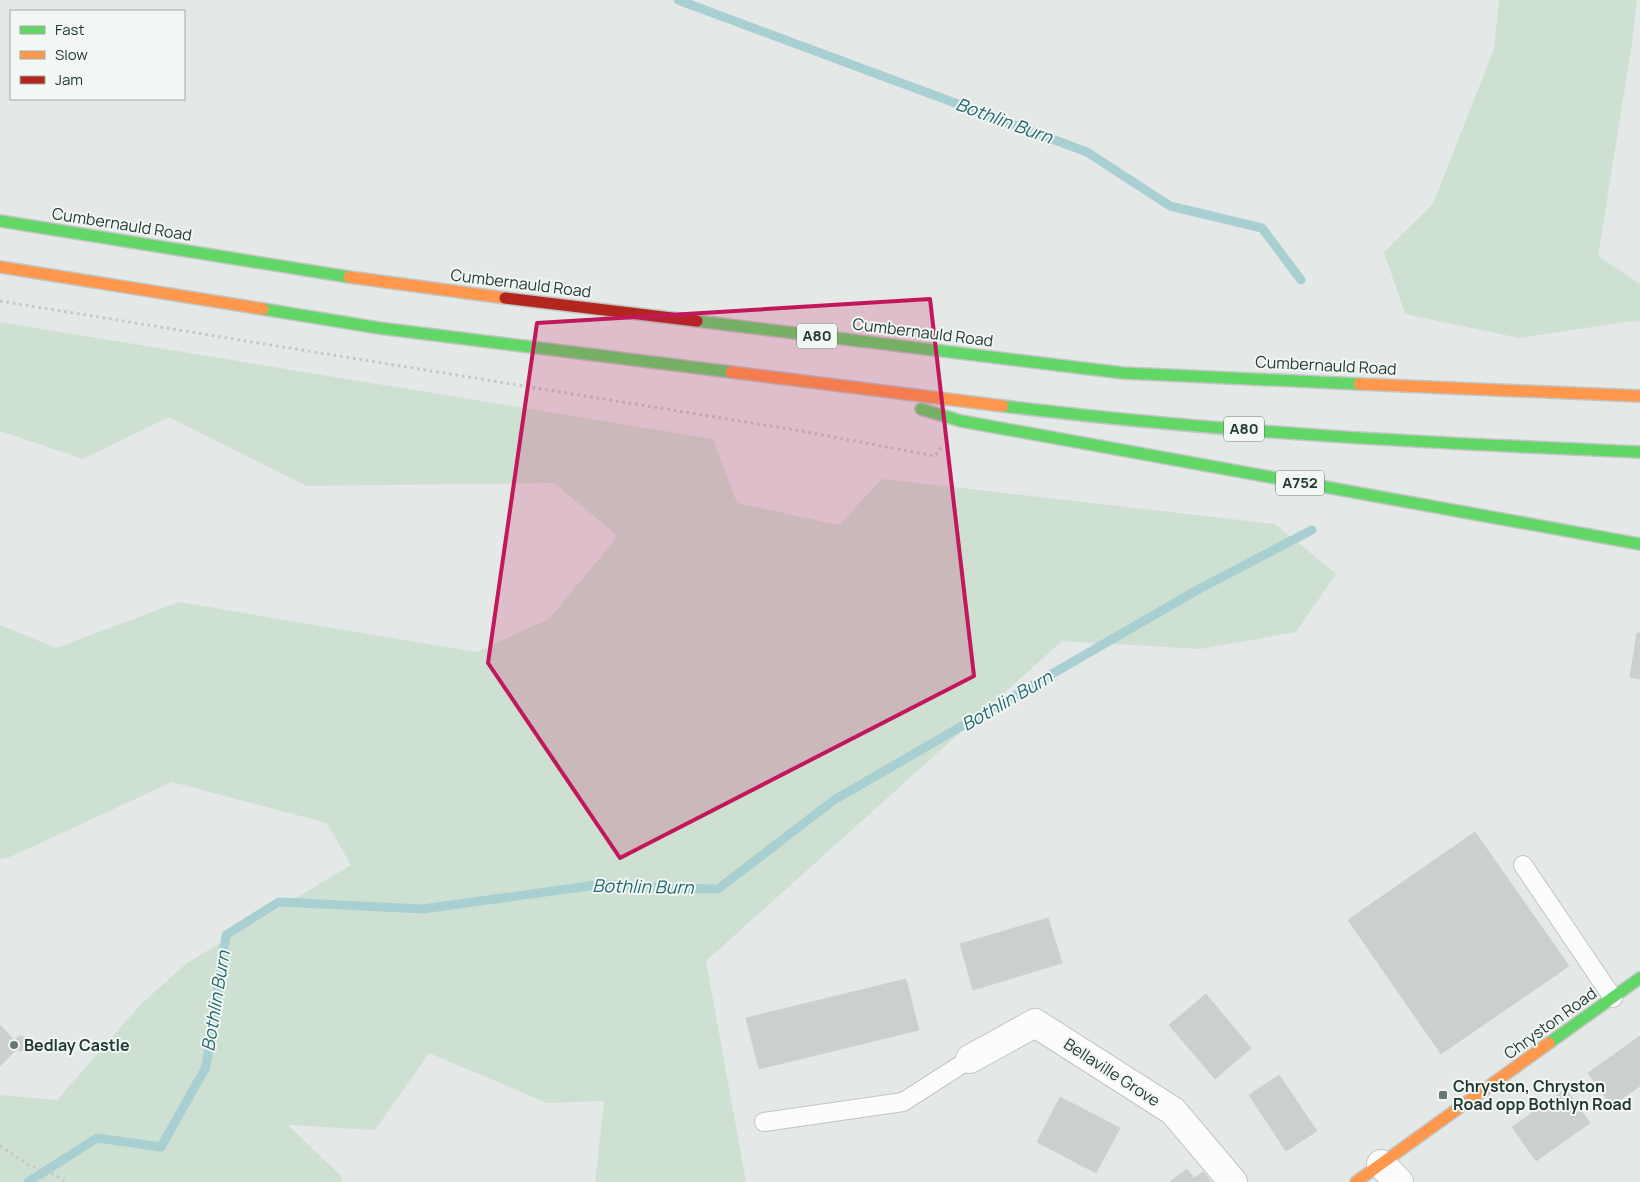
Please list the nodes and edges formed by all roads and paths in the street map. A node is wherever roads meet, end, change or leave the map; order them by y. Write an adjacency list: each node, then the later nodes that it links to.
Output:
1 (0, 221): 5 (main road, Cumbernauld Road / A80)
2 (0, 267): 4 (main road, A80)
3 (0, 302): 6 (path)
4 (850, 387): 6 (main road); 7 (main road, A80)
5 (1640, 396)
6 (961, 421): 8 (main road, A752)
7 (1640, 452)
8 (1640, 544)
9 (1524, 865): 11 (lane)
10 (1640, 978): 11 (main road, Chryston Road)
11 (1613, 998): 15 (main road, Chryston Road)
12 (970, 1059): 13 (lane); 17 (street, Bellaville Grove)
13 (764, 1122)
14 (0, 1146): 16 (path)
15 (1390, 1173): 18 (main road, Chryston Road)
16 (65, 1182)
17 (1233, 1182)
18 (1356, 1182)

